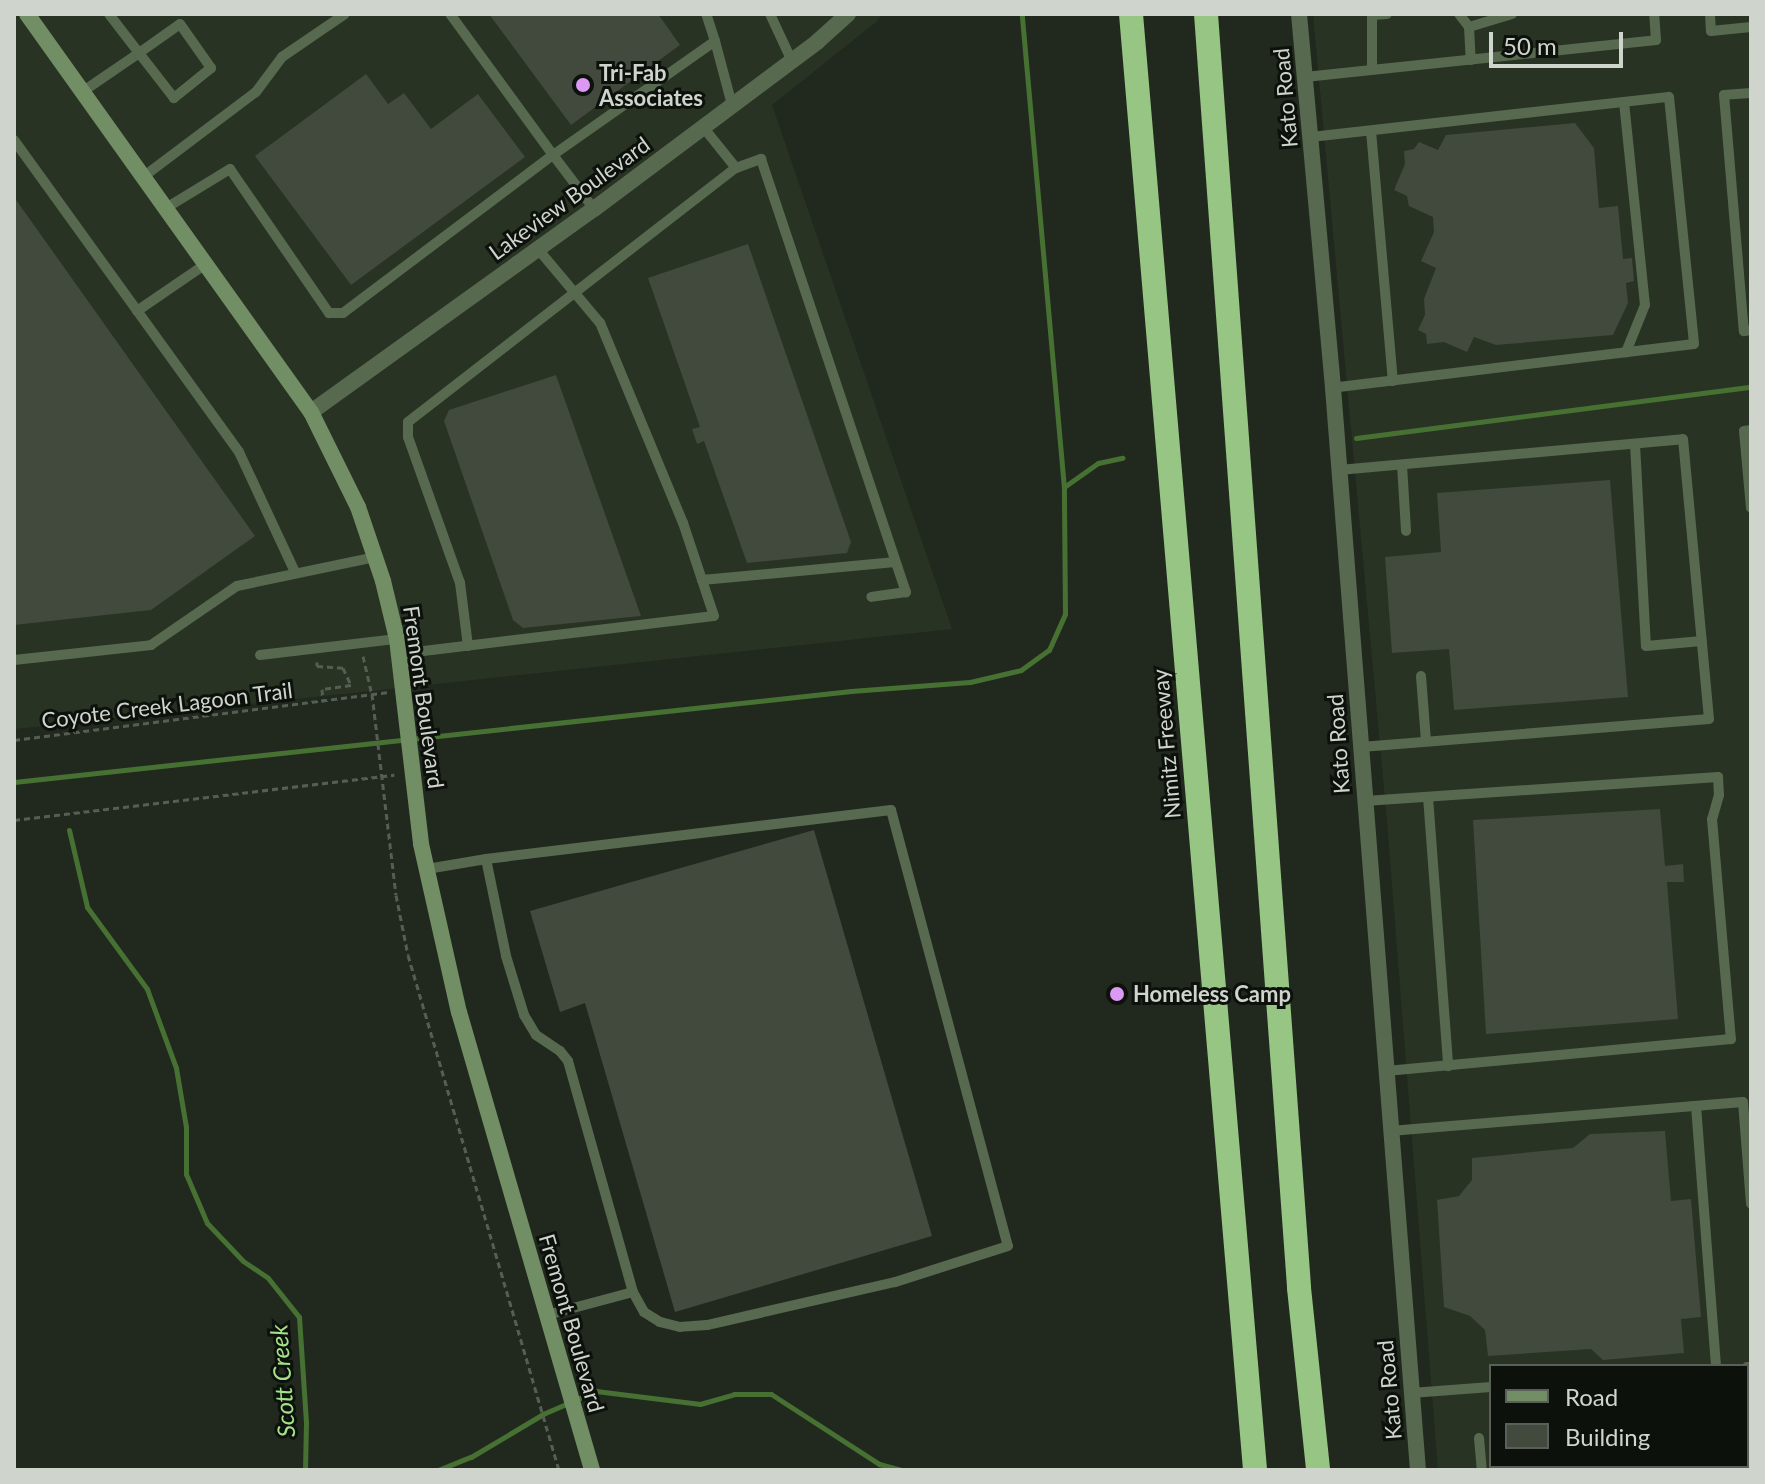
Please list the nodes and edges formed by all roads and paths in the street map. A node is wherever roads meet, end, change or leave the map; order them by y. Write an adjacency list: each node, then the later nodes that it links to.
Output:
1 (27, 14): 24 (main road, Fremont Boulevard)
2 (109, 14): 19 (lane)
3 (345, 14): 34 (lane)
4 (450, 14): 32 (lane)
5 (706, 14): 18 (lane)
6 (770, 14): 20 (lane)
7 (848, 14): 20 (street, Lakeview Boulevard)
8 (1131, 14): 91 (highway, Nimitz Freeway)
9 (1206, 14): 92 (highway)
10 (1299, 14): 23 (street, Kato Road)
11 (1387, 14): 22 (lane)
12 (1459, 14): 16 (lane)
13 (1512, 14): 16 (lane)
14 (1654, 14): 21 (lane)
15 (1710, 14): 17 (lane)
16 (1469, 27): 21 (lane)
17 (1751, 27)
18 (715, 41): 27 (lane); 32 (lane)
19 (139, 53): 19 (lane); 24 (lane)
20 (791, 59): 27 (street, Lakeview Boulevard)
21 (1471, 60): 22 (lane)
22 (1372, 70): 23 (lane)
23 (1305, 77): 30 (street, Kato Road)
24 (82, 92): 34 (main road, Fremont Boulevard)
25 (1751, 93): 41 (lane)
26 (1624, 102): 29 (lane); 42 (lane); 42 (lane)
27 (732, 105): 28 (street, Lakeview Boulevard)
28 (703, 127): 33 (lane); 36 (street, Lakeview Boulevard)
29 (1371, 131): 30 (lane); 43 (lane)
30 (1311, 137): 44 (street, Kato Road)
31 (14, 140): 40 (lane)
32 (553, 155): 35 (lane); 36 (lane)
33 (736, 168): 39 (lane); 53 (lane)
34 (143, 177): 35 (main road, Fremont Boulevard)
35 (166, 208): 38 (main road, Fremont Boulevard)
36 (594, 209): 37 (street, Lakeview Boulevard)
37 (538, 249): 39 (lane); 45 (street, Lakeview Boulevard)
38 (206, 264): 40 (lane); 45 (main road, Fremont Boulevard)
39 (575, 294): 55 (lane); 59 (lane)
40 (137, 311): 54 (lane)
41 (1751, 330)
42 (1626, 352): 43 (lane)
43 (1393, 381): 44 (lane)
44 (1333, 388): 49 (street, Kato Road)
45 (311, 412): 52 (main road, Fremont Boulevard)
46 (1751, 430): 50 (lane)
47 (1635, 444): 48 (lane); 57 (lane); 57 (lane)
48 (1402, 465): 49 (lane); 51 (lane)
49 (1339, 470): 70 (street, Kato Road)
50 (1751, 508)
51 (1406, 531)
52 (376, 557): 54 (lane); 58 (main road, Fremont Boulevard)
53 (895, 562): 55 (lane); 56 (lane)
54 (295, 572): 63 (lane)
55 (702, 580): 59 (lane)
56 (871, 597)
57 (1702, 641): 69 (lane)
58 (398, 646): 59 (lane); 61 (lane); 65 (main road, Fremont Boulevard)
59 (468, 646)
60 (359, 654): 66 (path)
61 (260, 655)
62 (316, 658): 67 (path)
63 (14, 660)
64 (1421, 676): 69 (lane)
65 (403, 684): 66 (path, Coyote Creek Lagoon Trail); 71 (main road, Fremont Boulevard)
66 (372, 694): 67 (path, Coyote Creek Lagoon Trail); 72 (path)
67 (323, 702): 68 (path, Coyote Creek Lagoon Trail)
68 (14, 740)
69 (1426, 741): 70 (lane)
70 (1361, 747): 74 (street, Kato Road)
71 (414, 773): 72 (path); 77 (main road, Fremont Boulevard)
72 (381, 776): 75 (path); 89 (path)
73 (1428, 797): 74 (lane); 78 (lane); 78 (lane)
74 (1365, 801): 79 (street, Kato Road)
75 (14, 820)
76 (486, 859): 77 (lane); 83 (lane); 83 (lane)
77 (427, 869): 84 (main road, Fremont Boulevard)
78 (1448, 1066): 79 (lane)
79 (1386, 1071): 81 (street, Kato Road)
80 (1696, 1106): 81 (lane); 82 (lane); 85 (lane)
81 (1390, 1131): 87 (street, Kato Road)
82 (1751, 1204)
83 (633, 1292): 84 (lane)
84 (547, 1315): 90 (main road, Fremont Boulevard)
85 (1716, 1364)
86 (1489, 1387): 87 (lane)
87 (1411, 1393): 93 (street, Kato Road)
88 (1479, 1438): 94 (lane)
89 (559, 1470)
90 (592, 1470)
91 (1255, 1470)
92 (1318, 1470)
93 (1418, 1470)
94 (1482, 1470)

